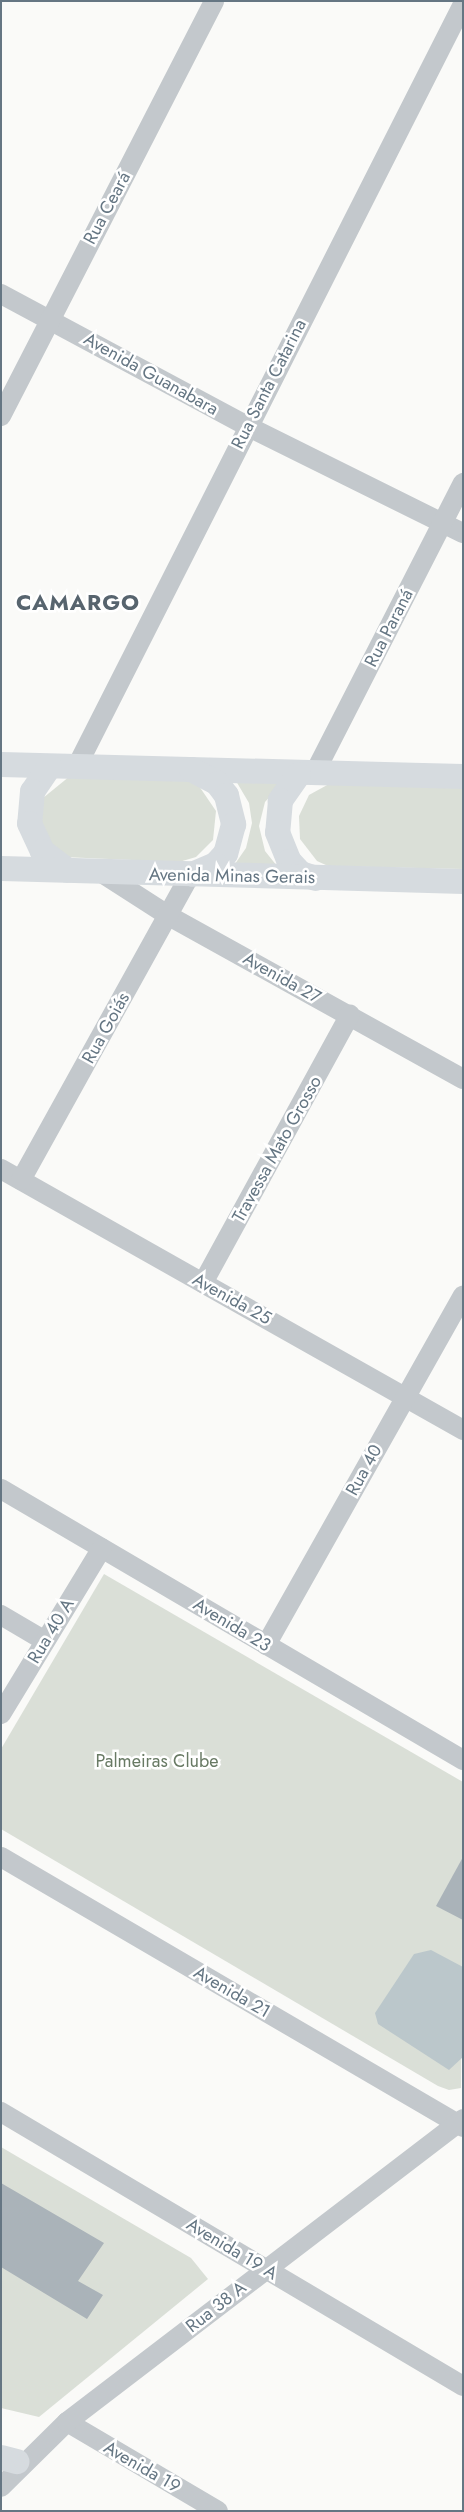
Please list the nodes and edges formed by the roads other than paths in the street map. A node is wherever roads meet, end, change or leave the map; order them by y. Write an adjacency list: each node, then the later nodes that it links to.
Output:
1 (214, 1): 4 (street, Rua Ceará)
2 (463, 4): 6 (street, Rua Santa Catarina)
3 (1, 294): 4 (street, Avenida Guanabara)
4 (50, 318): 5 (street, Rua Ceará); 6 (street, Avenida Guanabara)
5 (1, 416)
6 (248, 426): 8 (street, Avenida Guanabara); 12 (street, Rua Santa Catarina)
7 (463, 483): 8 (street, Rua Paraná)
8 (442, 523): 9 (street, Avenida Guanabara); 14 (street, Rua Paraná)
9 (463, 533)
10 (1, 764): 11 (main road)
11 (50, 766): 12 (main road); 17 (main road)
12 (77, 766): 13 (main road)
13 (191, 768): 14 (main road); 19 (main road)
14 (306, 774): 15 (main road); 20 (main road)
15 (463, 776)
16 (1, 868): 17 (main road, Avenida Minas Gerais)
17 (67, 870): 18 (main road, Avenida Minas Gerais)
18 (102, 873): 19 (main road, Avenida Minas Gerais); 22 (street, Avenida 27)
19 (190, 875): 20 (main road, Avenida Minas Gerais); 22 (street, Rua Goiás)
20 (315, 878): 21 (main road, Avenida Minas Gerais)
21 (463, 881)
22 (169, 916): 23 (street, Avenida 27); 26 (street, Rua Goiás)
23 (350, 1015): 24 (street, Avenida 27); 27 (street, Travessa Mato Grosso)
24 (463, 1080)
25 (1, 1169): 26 (street, Avenida 25)
26 (21, 1180): 27 (street, Avenida 25)
27 (203, 1283): 29 (street, Avenida 25)
28 (463, 1296): 29 (street, Rua 40)
29 (406, 1397): 30 (street, Avenida 25); 35 (street, Rua 40)
30 (463, 1430)
31 (1, 1489): 32 (street, Avenida 23)
32 (102, 1548): 34 (street, Rua 40 A); 35 (street, Avenida 23)
33 (1, 1615): 34 (street)
34 (46, 1641): 36 (street, Rua 40 A)
35 (266, 1645): 37 (street, Avenida 23)
36 (1, 1714)
37 (463, 1760)
38 (1, 1857): 40 (street, Avenida 21)
39 (1, 2112): 41 (street, Avenida 19 A)
40 (461, 2123): 41 (street, Rua 38 A)
41 (266, 2269): 42 (street, Avenida 19 A); 43 (street, Rua 38 A)
42 (463, 2386)
43 (66, 2422): 44 (street, Rua 38 A); 47 (street, Avenida 19)
44 (43, 2444): 45 (street, Rua 38 A); 46 (street, Rua 38 A)
45 (6, 2462)
46 (1, 2487)
47 (218, 2511)

